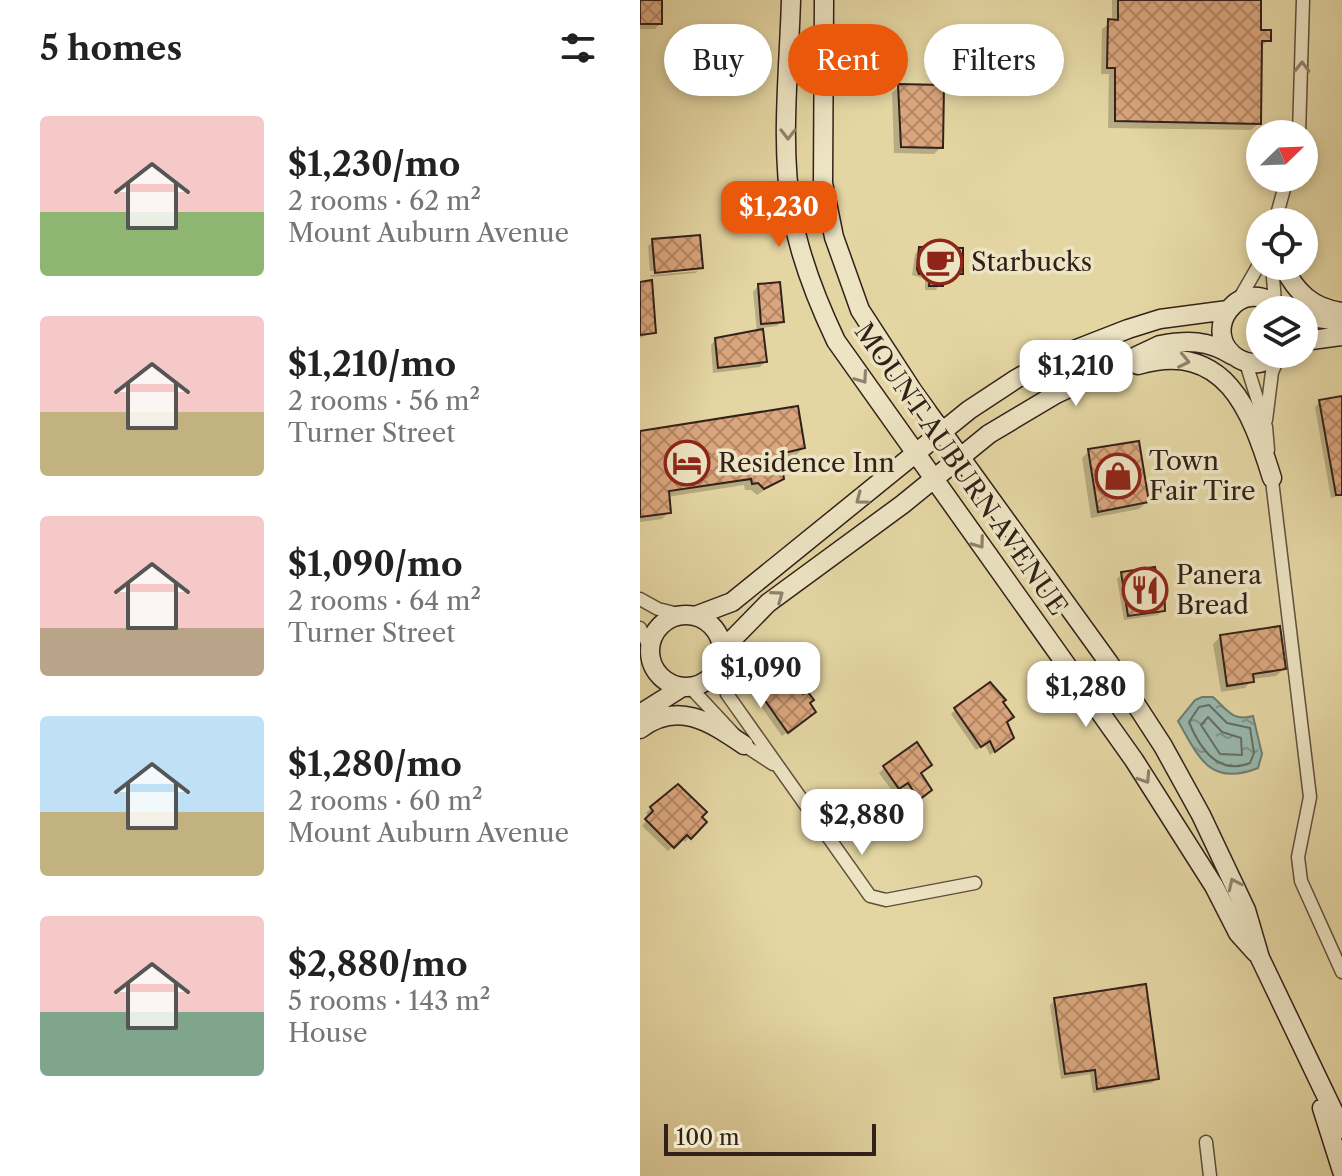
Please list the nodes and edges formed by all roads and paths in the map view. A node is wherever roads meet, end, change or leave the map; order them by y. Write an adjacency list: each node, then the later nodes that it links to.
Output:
1 (791, 0): 20 (main road, MOUNT AUBURN AVENUE, one-way to 20)
2 (824, 0): 19 (main road, MOUNT AUBURN AVENUE)
3 (1303, 0): 4 (street, one-way to 3)
4 (1299, 120)
5 (1249, 280): 8 (street)
6 (1290, 280): 9 (main road)
7 (1246, 300): 8 (main road)
8 (1232, 306): 14 (main road); 19 (main road)
9 (1342, 312)
10 (1318, 318): 11 (main road)
11 (1342, 321)
12 (1342, 336): 13 (main road)
13 (1318, 339)
14 (1239, 359): 15 (main road); 17 (main road); 18 (street)
15 (1246, 360)
16 (1274, 368): 18 (street)
17 (1056, 394): 21 (main road); 22 (main road, one-way to 22)
18 (1266, 427): 22 (street)
19 (943, 432): 20 (main road); 21 (main road, MOUNT AUBURN AVENUE)
20 (916, 454): 23 (main road, MOUNT AUBURN AVENUE); 25 (main road, one-way to 25)
21 (961, 458): 23 (main road); 36 (main road, MOUNT AUBURN AVENUE, one-way to 21)
22 (1272, 478): 37 (street)
23 (933, 480): 28 (main road, one-way to 23); 36 (main road, MOUNT AUBURN AVENUE, one-way to 36)
24 (640, 599): 25 (street)
25 (689, 615): 27 (main road); 28 (main road)
26 (640, 628): 27 (street)
27 (650, 652): 29 (main road); 30 (main road)
28 (721, 657): 30 (main road); 34 (street)
29 (640, 679)
30 (686, 687): 31 (main road); 33 (street)
31 (640, 714)
32 (640, 729): 33 (main road)
33 (744, 745): 34 (street)
34 (775, 766): 35 (street)
35 (975, 883)
36 (1260, 958): 38 (main road, MOUNT AUBURN AVENUE)
37 (1342, 972)
38 (1297, 1033): 39 (main road); 40 (main road, MOUNT AUBURN AVENUE); 42 (main road)
39 (1342, 1112)
40 (1342, 1129)
41 (1206, 1142): 43 (street)
42 (1342, 1171)
43 (1210, 1176)

